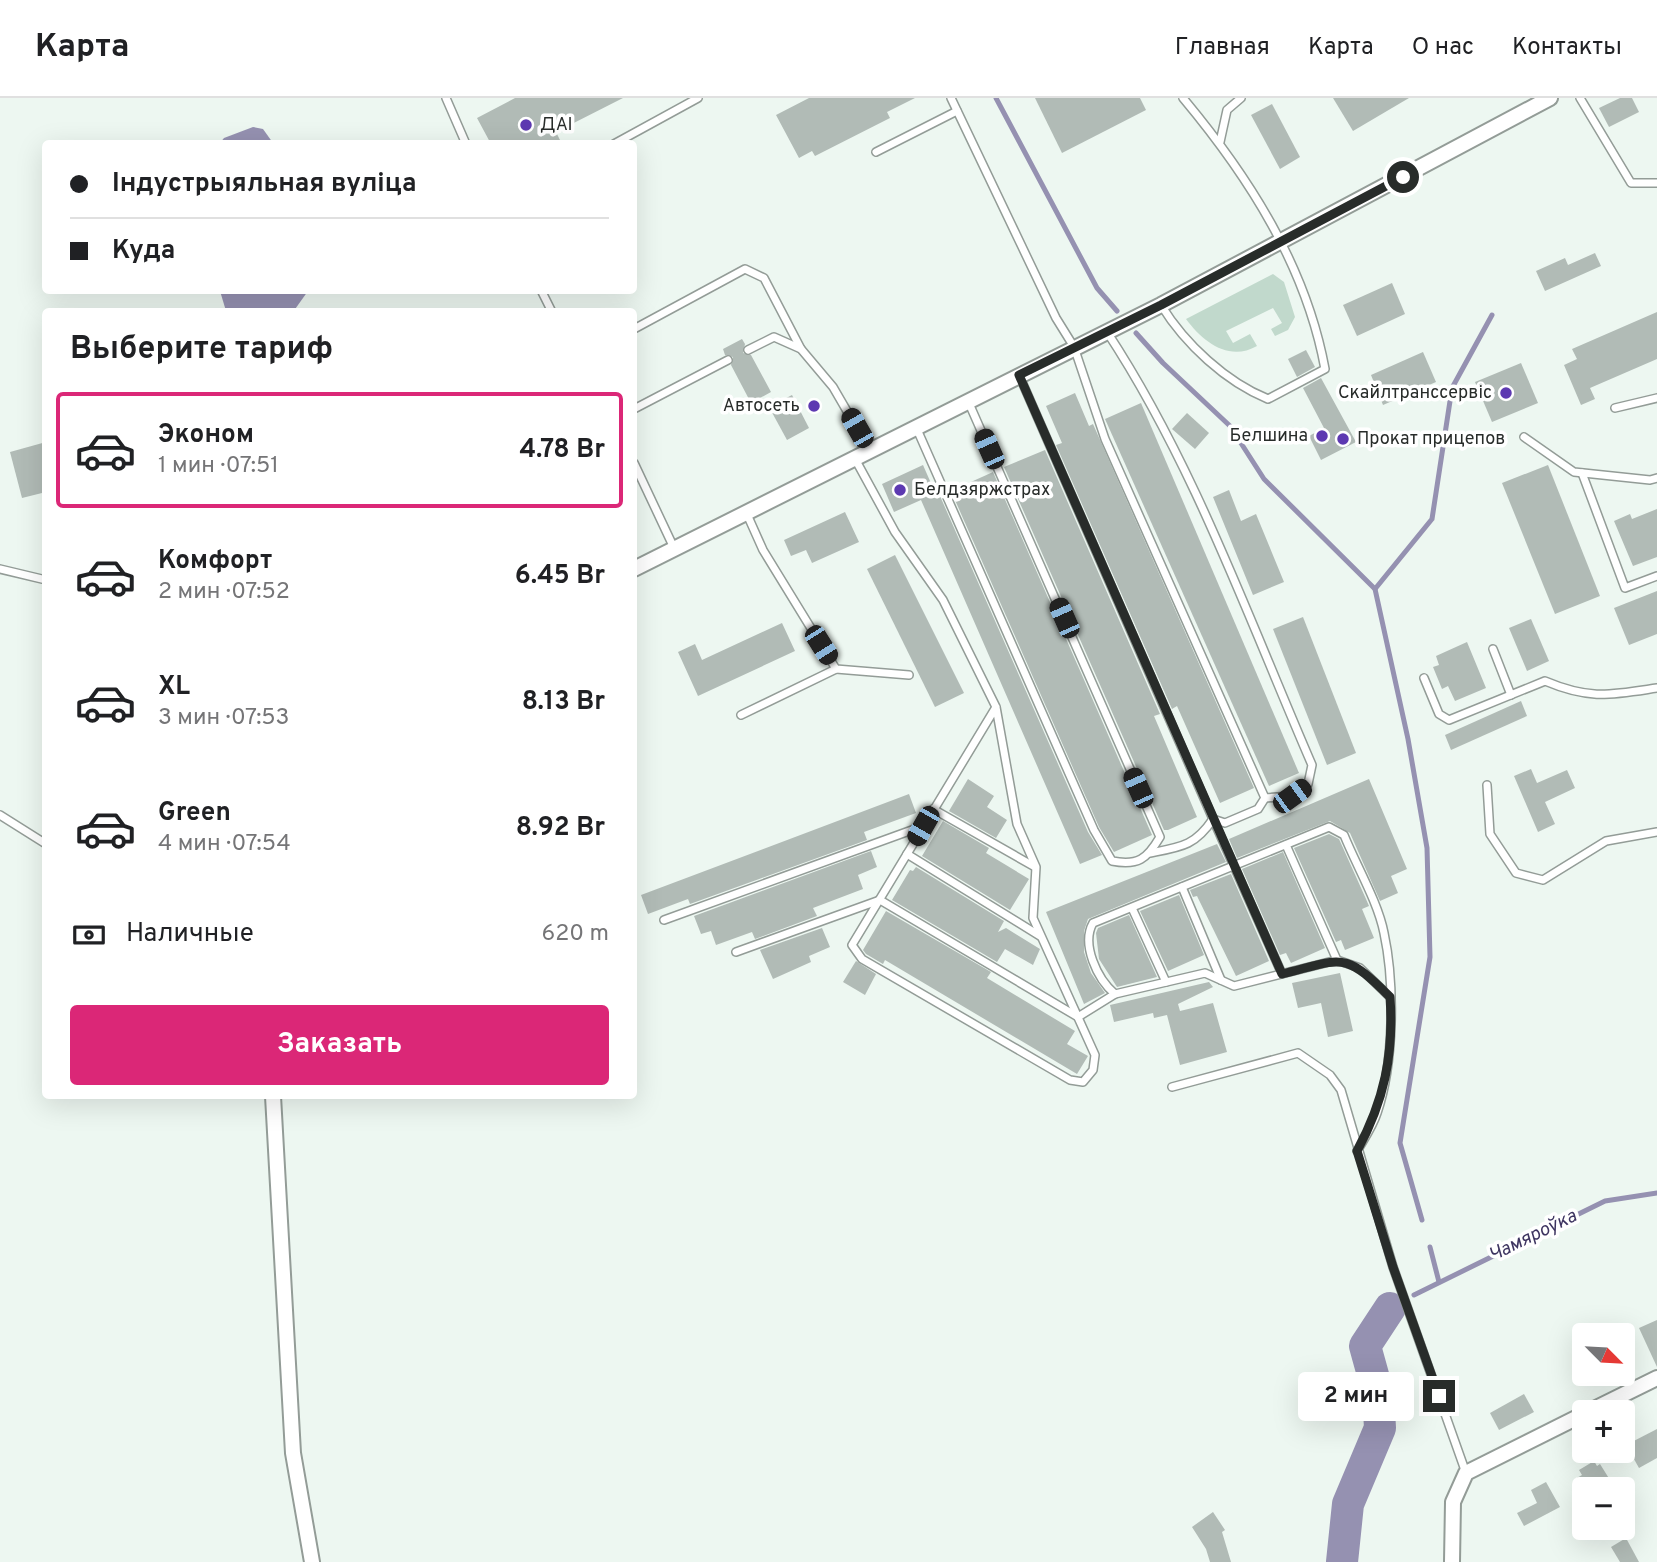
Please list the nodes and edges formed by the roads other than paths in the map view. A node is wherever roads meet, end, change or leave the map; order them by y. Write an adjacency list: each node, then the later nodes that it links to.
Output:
1 (446, 98): 9 (lane)
2 (698, 98): 10 (lane)
3 (951, 98): 8 (lane)
4 (1183, 98): 11 (lane)
5 (1241, 98): 11 (lane)
6 (1550, 98): 14 (street)
7 (1580, 98): 13 (lane)
8 (957, 111): 12 (lane); 18 (lane)
9 (464, 140)
10 (621, 140)
11 (1220, 142): 14 (lane)
12 (876, 152)
13 (1657, 183)
14 (1280, 242): 15 (street); 15 (lane)
15 (1161, 305): 17 (street)
16 (637, 327): 19 (lane)
17 (1107, 332): 18 (street); 49 (lane)
18 (1074, 347): 22 (street); 49 (lane)
19 (801, 349): 20 (lane); 29 (lane)
20 (748, 350)
21 (728, 360): 25 (lane)
22 (1019, 375): 24 (street); 52 (lane)
23 (1657, 398): 26 (lane)
24 (968, 400): 27 (street); 57 (lane)
25 (637, 407)
26 (1615, 408)
27 (915, 426): 29 (street); 57 (lane)
28 (1524, 437): 32 (lane)
29 (869, 449): 30 (street)
30 (854, 457): 34 (street); 46 (lane)
31 (637, 469): 35 (lane)
32 (1582, 473): 33 (lane); 38 (lane)
33 (1657, 478)
34 (746, 512): 35 (street); 41 (lane)
35 (674, 548): 36 (street)
36 (637, 567)
37 (0, 569): 39 (lane)
38 (1657, 576)
39 (42, 579)
40 (1493, 649): 45 (lane)
41 (836, 669): 42 (lane); 47 (lane)
42 (909, 675)
43 (1424, 678): 45 (lane)
44 (1657, 688): 45 (lane)
45 (1511, 695)
46 (996, 706): 50 (lane); 60 (lane)
47 (741, 715)
48 (1487, 785): 54 (lane)
49 (1265, 798): 52 (lane)
50 (933, 809): 53 (lane); 60 (lane)
51 (0, 815): 55 (lane)
52 (1213, 819): 57 (lane); 59 (lane)
53 (923, 826): 58 (lane); 64 (lane)
54 (1657, 832)
55 (42, 841)
56 (1286, 845): 59 (lane); 67 (lane); 72 (lane)
57 (1150, 853)
58 (907, 854): 62 (lane); 65 (lane)
59 (1234, 866): 61 (lane); 68 (lane)
60 (1036, 867): 65 (lane)
61 (1182, 887): 63 (lane); 69 (lane)
62 (880, 900): 66 (lane); 73 (lane); 73 (lane)
63 (1132, 908): 70 (lane); 71 (lane)
64 (664, 920)
65 (1041, 937): 73 (lane)
66 (736, 952)
67 (1337, 960): 68 (lane); 72 (lane)
68 (1282, 974): 69 (lane)
69 (1221, 980): 70 (lane)
70 (1166, 982): 71 (lane)
71 (1115, 994): 73 (lane)
72 (1390, 997): 76 (lane)
73 (1078, 1017)
74 (1172, 1087): 76 (lane)
75 (273, 1099): 81 (street)
76 (1357, 1151): 80 (lane)
77 (1657, 1378): 78 (street)
78 (1612, 1400)
79 (1572, 1420): 80 (street)
80 (1466, 1474): 82 (street)
81 (312, 1562)
82 (1452, 1562)

